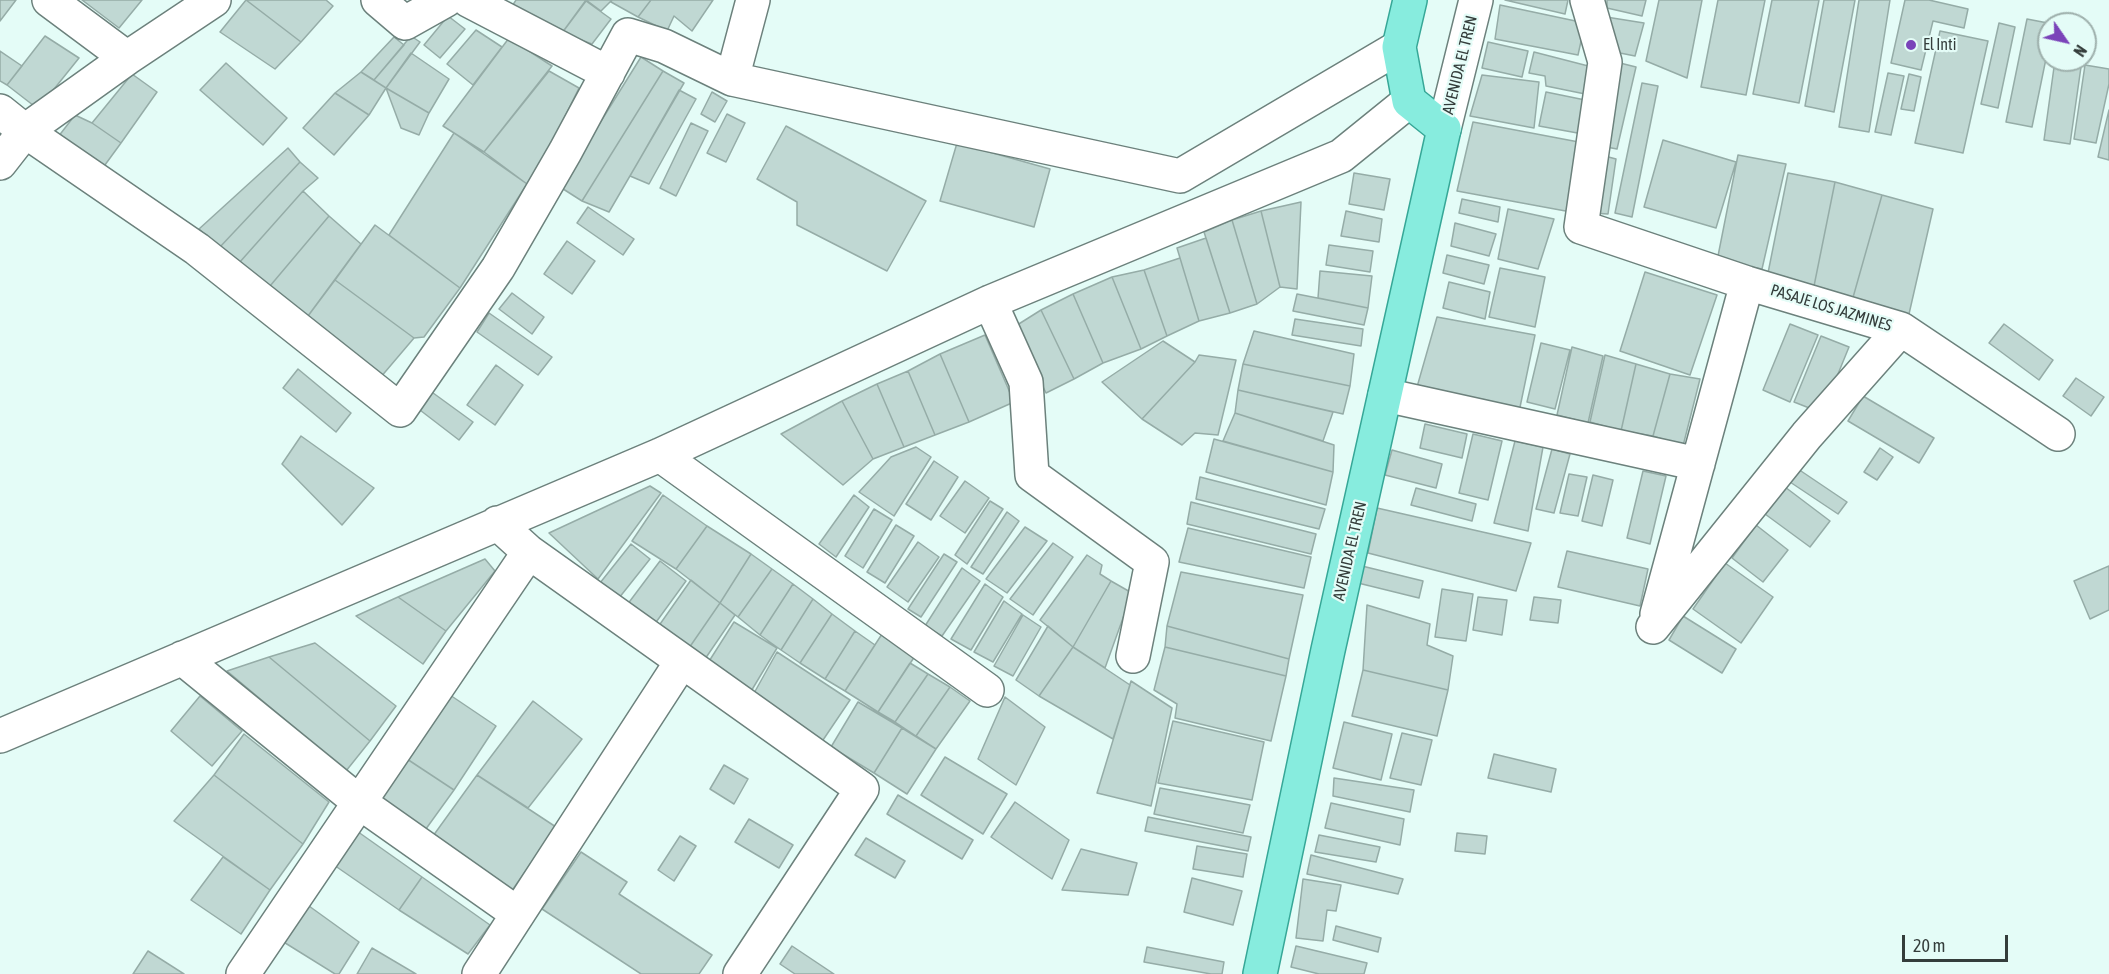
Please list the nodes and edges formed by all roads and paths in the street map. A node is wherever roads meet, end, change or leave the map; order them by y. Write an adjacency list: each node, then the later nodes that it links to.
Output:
1 (49, 0): 11 (street)
2 (214, 0): 11 (street)
3 (378, 0): 4 (street)
4 (446, 0)
5 (468, 0): 12 (street)
6 (753, 0): 13 (street)
7 (1410, 0): 10 (main road)
8 (1476, 0): 16 (street, AVENIDA EL TREN)
9 (1587, 0): 19 (street, PASAJE LOS JAZMINES)
10 (1398, 47): 13 (street); 14 (main road)
11 (127, 58): 17 (street)
12 (608, 73): 13 (street); 17 (street)
13 (732, 79)
14 (1409, 101): 16 (main road, AVENIDA EL TREN); 20 (street)
15 (0, 111): 17 (street)
16 (1444, 129): 22 (main road, AVENIDA EL TREN)
17 (26, 131): 18 (street)
18 (0, 163)
19 (1747, 283): 21 (street, PASAJE LOS JAZMINES); 25 (street)
20 (990, 302): 24 (street); 28 (street)
21 (1901, 329): 23 (street, PASAJE LOS JAZMINES); 25 (street)
22 (1385, 395): 25 (street); 38 (main road, AVENIDA EL TREN)
23 (2058, 434)
24 (660, 455): 26 (street); 31 (street)
25 (1698, 464)
26 (497, 523): 27 (street); 29 (street)
27 (529, 552): 30 (street); 33 (street)
28 (1133, 656)
29 (182, 658): 32 (street); 33 (street)
30 (682, 661): 34 (street); 37 (street)
31 (987, 690)
32 (0, 736)
33 (359, 802): 34 (street); 35 (street)
34 (518, 914): 36 (street)
35 (243, 974)
36 (479, 974)
37 (740, 974)
38 (1260, 974)

